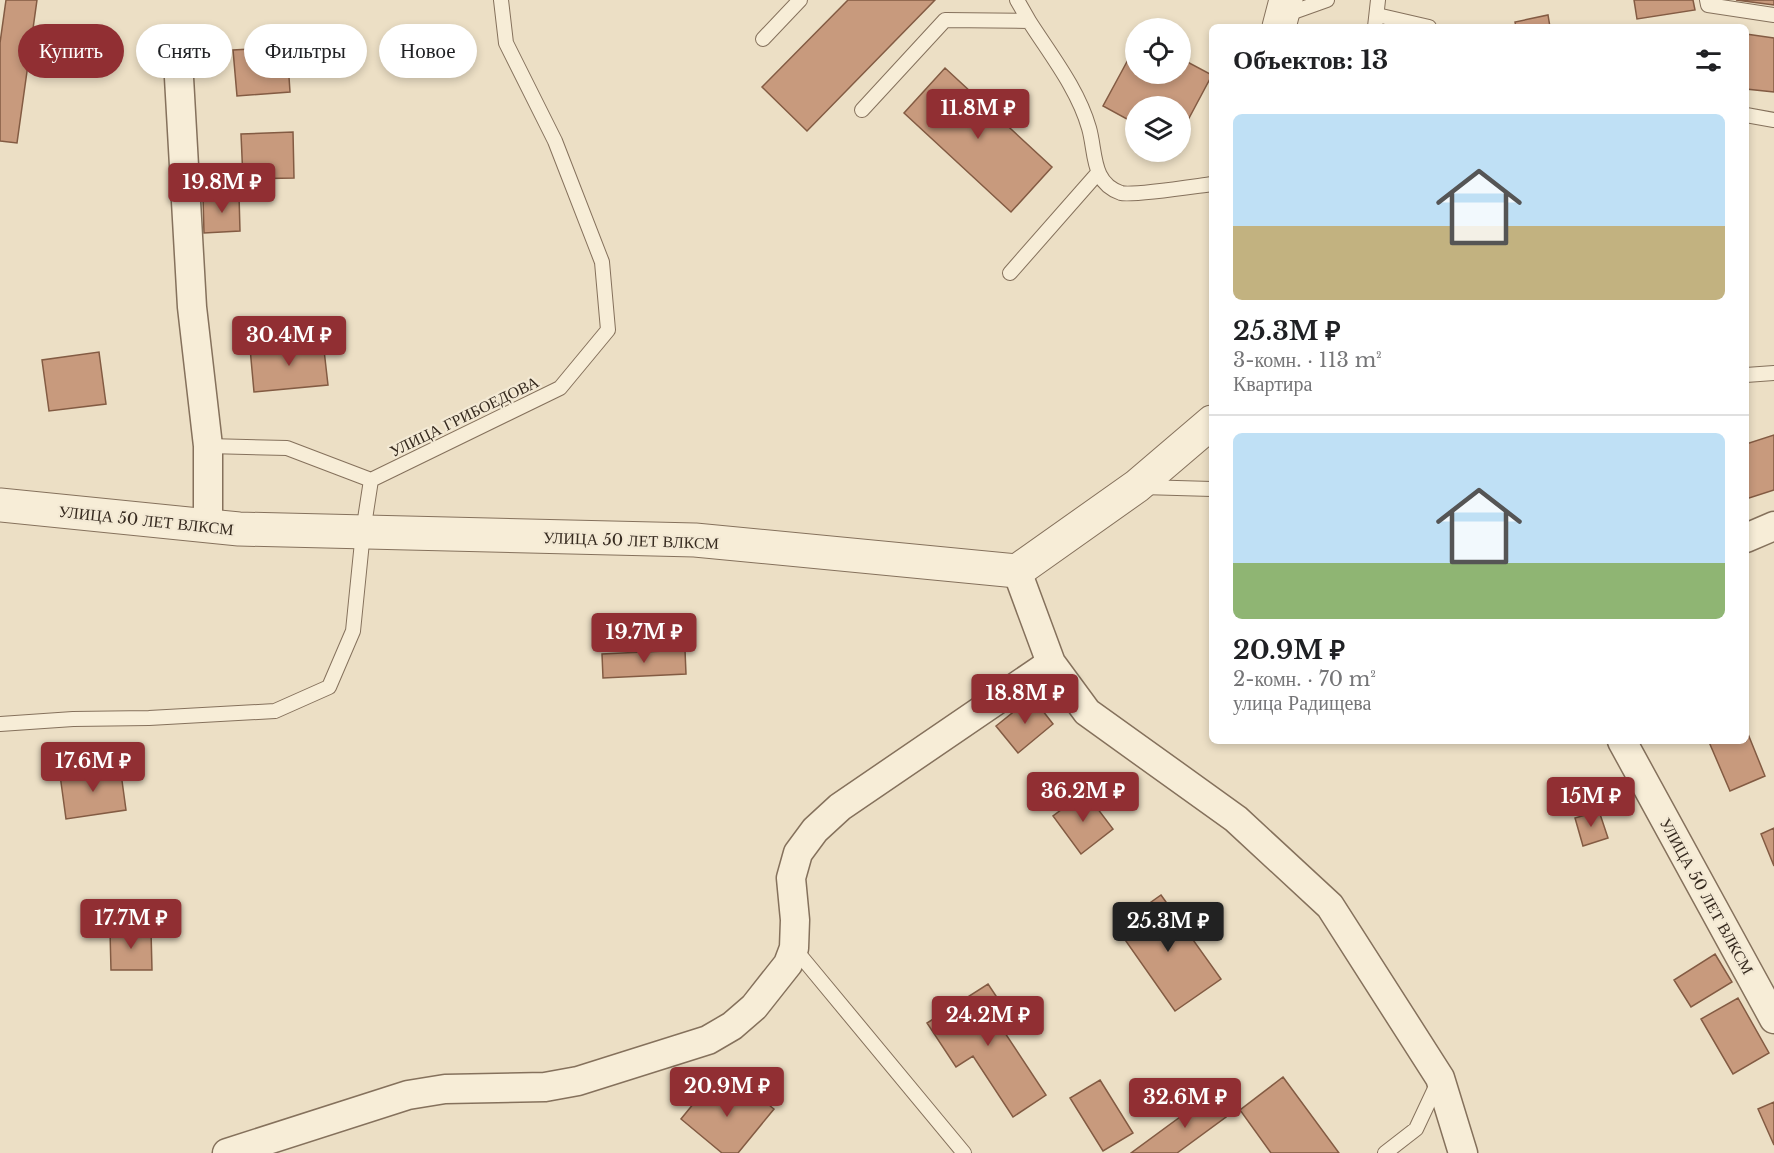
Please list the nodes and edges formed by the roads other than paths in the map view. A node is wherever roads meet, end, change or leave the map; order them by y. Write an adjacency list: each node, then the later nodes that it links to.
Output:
1 (501, 0): 24 (lane, УЛИЦА ГРИБОЕДОВА)
2 (800, 0): 12 (lane)
3 (1017, 0): 9 (lane)
4 (1327, 0): 7 (lane)
5 (1378, 0): 10 (lane)
6 (1707, 0): 8 (lane)
7 (1283, 14)
8 (1774, 15)
9 (1029, 21): 14 (lane); 17 (lane)
10 (1376, 21): 11 (lane)
11 (1402, 24)
12 (763, 39)
13 (179, 78): 23 (street)
14 (862, 110)
15 (1749, 116): 16 (lane)
16 (1774, 120)
17 (1097, 174): 18 (lane); 19 (lane)
18 (1209, 184)
19 (1010, 273)
20 (1774, 373): 21 (lane)
21 (1749, 375)
22 (1209, 425): 25 (street)
23 (208, 446): 24 (lane); 28 (street)
24 (371, 480): 30 (lane)
25 (1137, 486): 26 (lane); 32 (street)
26 (1209, 489)
27 (0, 505): 28 (street, УЛИЦА 50 ЛЕТ ВЛКСМ)
28 (208, 526): 30 (street, УЛИЦА 50 ЛЕТ ВЛКСМ)
29 (1774, 526): 31 (street)
30 (363, 532): 32 (street, УЛИЦА 50 ЛЕТ ВЛКСМ); 34 (lane)
31 (1749, 537)
32 (1017, 571): 33 (street)
33 (1052, 663): 36 (street); 38 (street)
34 (0, 724)
35 (1624, 744): 37 (street, УЛИЦА 50 ЛЕТ ВЛКСМ)
36 (794, 948): 39 (street); 40 (lane)
37 (1774, 1019)
38 (1440, 1078): 41 (lane); 42 (street)
39 (227, 1153)
40 (964, 1153)
41 (1385, 1153)
42 (1463, 1153)

